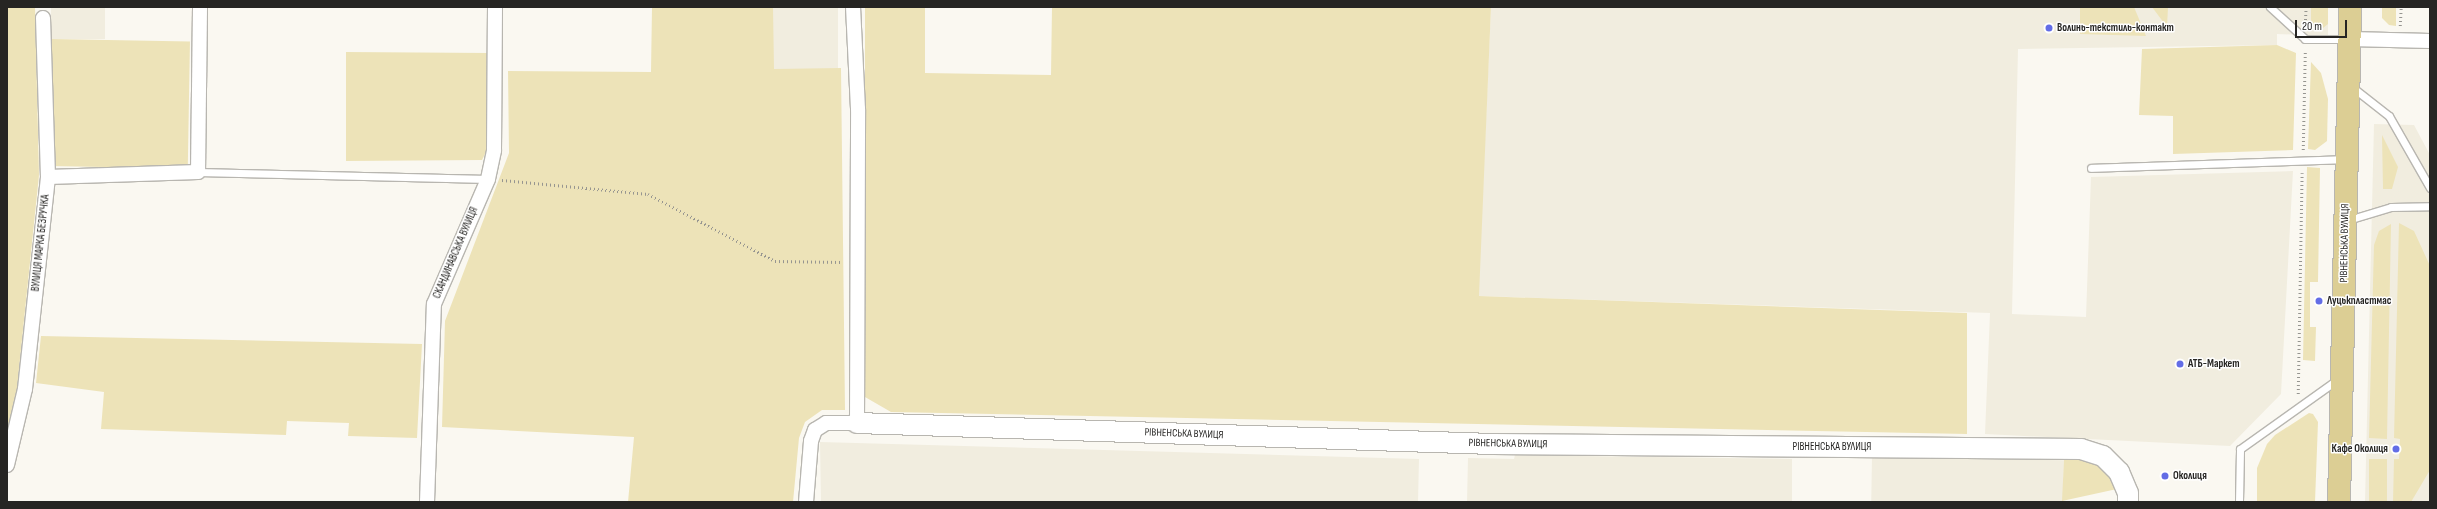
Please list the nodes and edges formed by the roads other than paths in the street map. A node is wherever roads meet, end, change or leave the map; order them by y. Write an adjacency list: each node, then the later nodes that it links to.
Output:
1 (200, 7): 12 (street)
2 (495, 7): 14 (street, СКАНДИНАВСЬКА ВУЛИЦЯ)
3 (853, 7): 20 (street)
4 (2270, 7): 7 (lane)
5 (2350, 7): 7 (main road, РІВНЕНСЬКА ВУЛИЦЯ)
6 (43, 18): 13 (street, ВУЛИЦЯ МАРКА БЕЗРУЧКА)
7 (2350, 40): 8 (street); 9 (main road, РІВНЕНСЬКА ВУЛИЦЯ)
8 (2430, 41)
9 (2348, 84): 10 (main road, РІВНЕНСЬКА ВУЛИЦЯ); 15 (lane)
10 (2347, 159): 11 (lane); 18 (main road, РІВНЕНСЬКА ВУЛИЦЯ)
11 (2091, 168)
12 (198, 172): 13 (street); 14 (lane)
13 (48, 177): 21 (street, ВУЛИЦЯ МАРКА БЕЗРУЧКА)
14 (488, 179): 22 (street, СКАНДИНАВСЬКА ВУЛИЦЯ)
15 (2428, 181): 16 (lane)
16 (2430, 188)
17 (2430, 206): 18 (lane)
18 (2345, 221): 19 (main road, РІВНЕНСЬКА ВУЛИЦЯ)
19 (2342, 377): 25 (lane); 26 (main road, РІВНЕНСЬКА ВУЛИЦЯ)
20 (857, 422): 23 (street); 24 (street, РІВНЕНСЬКА ВУЛИЦЯ)
21 (7, 465)
22 (427, 502)
23 (806, 502)
24 (2128, 502)
25 (2239, 502)
26 (2339, 502)

